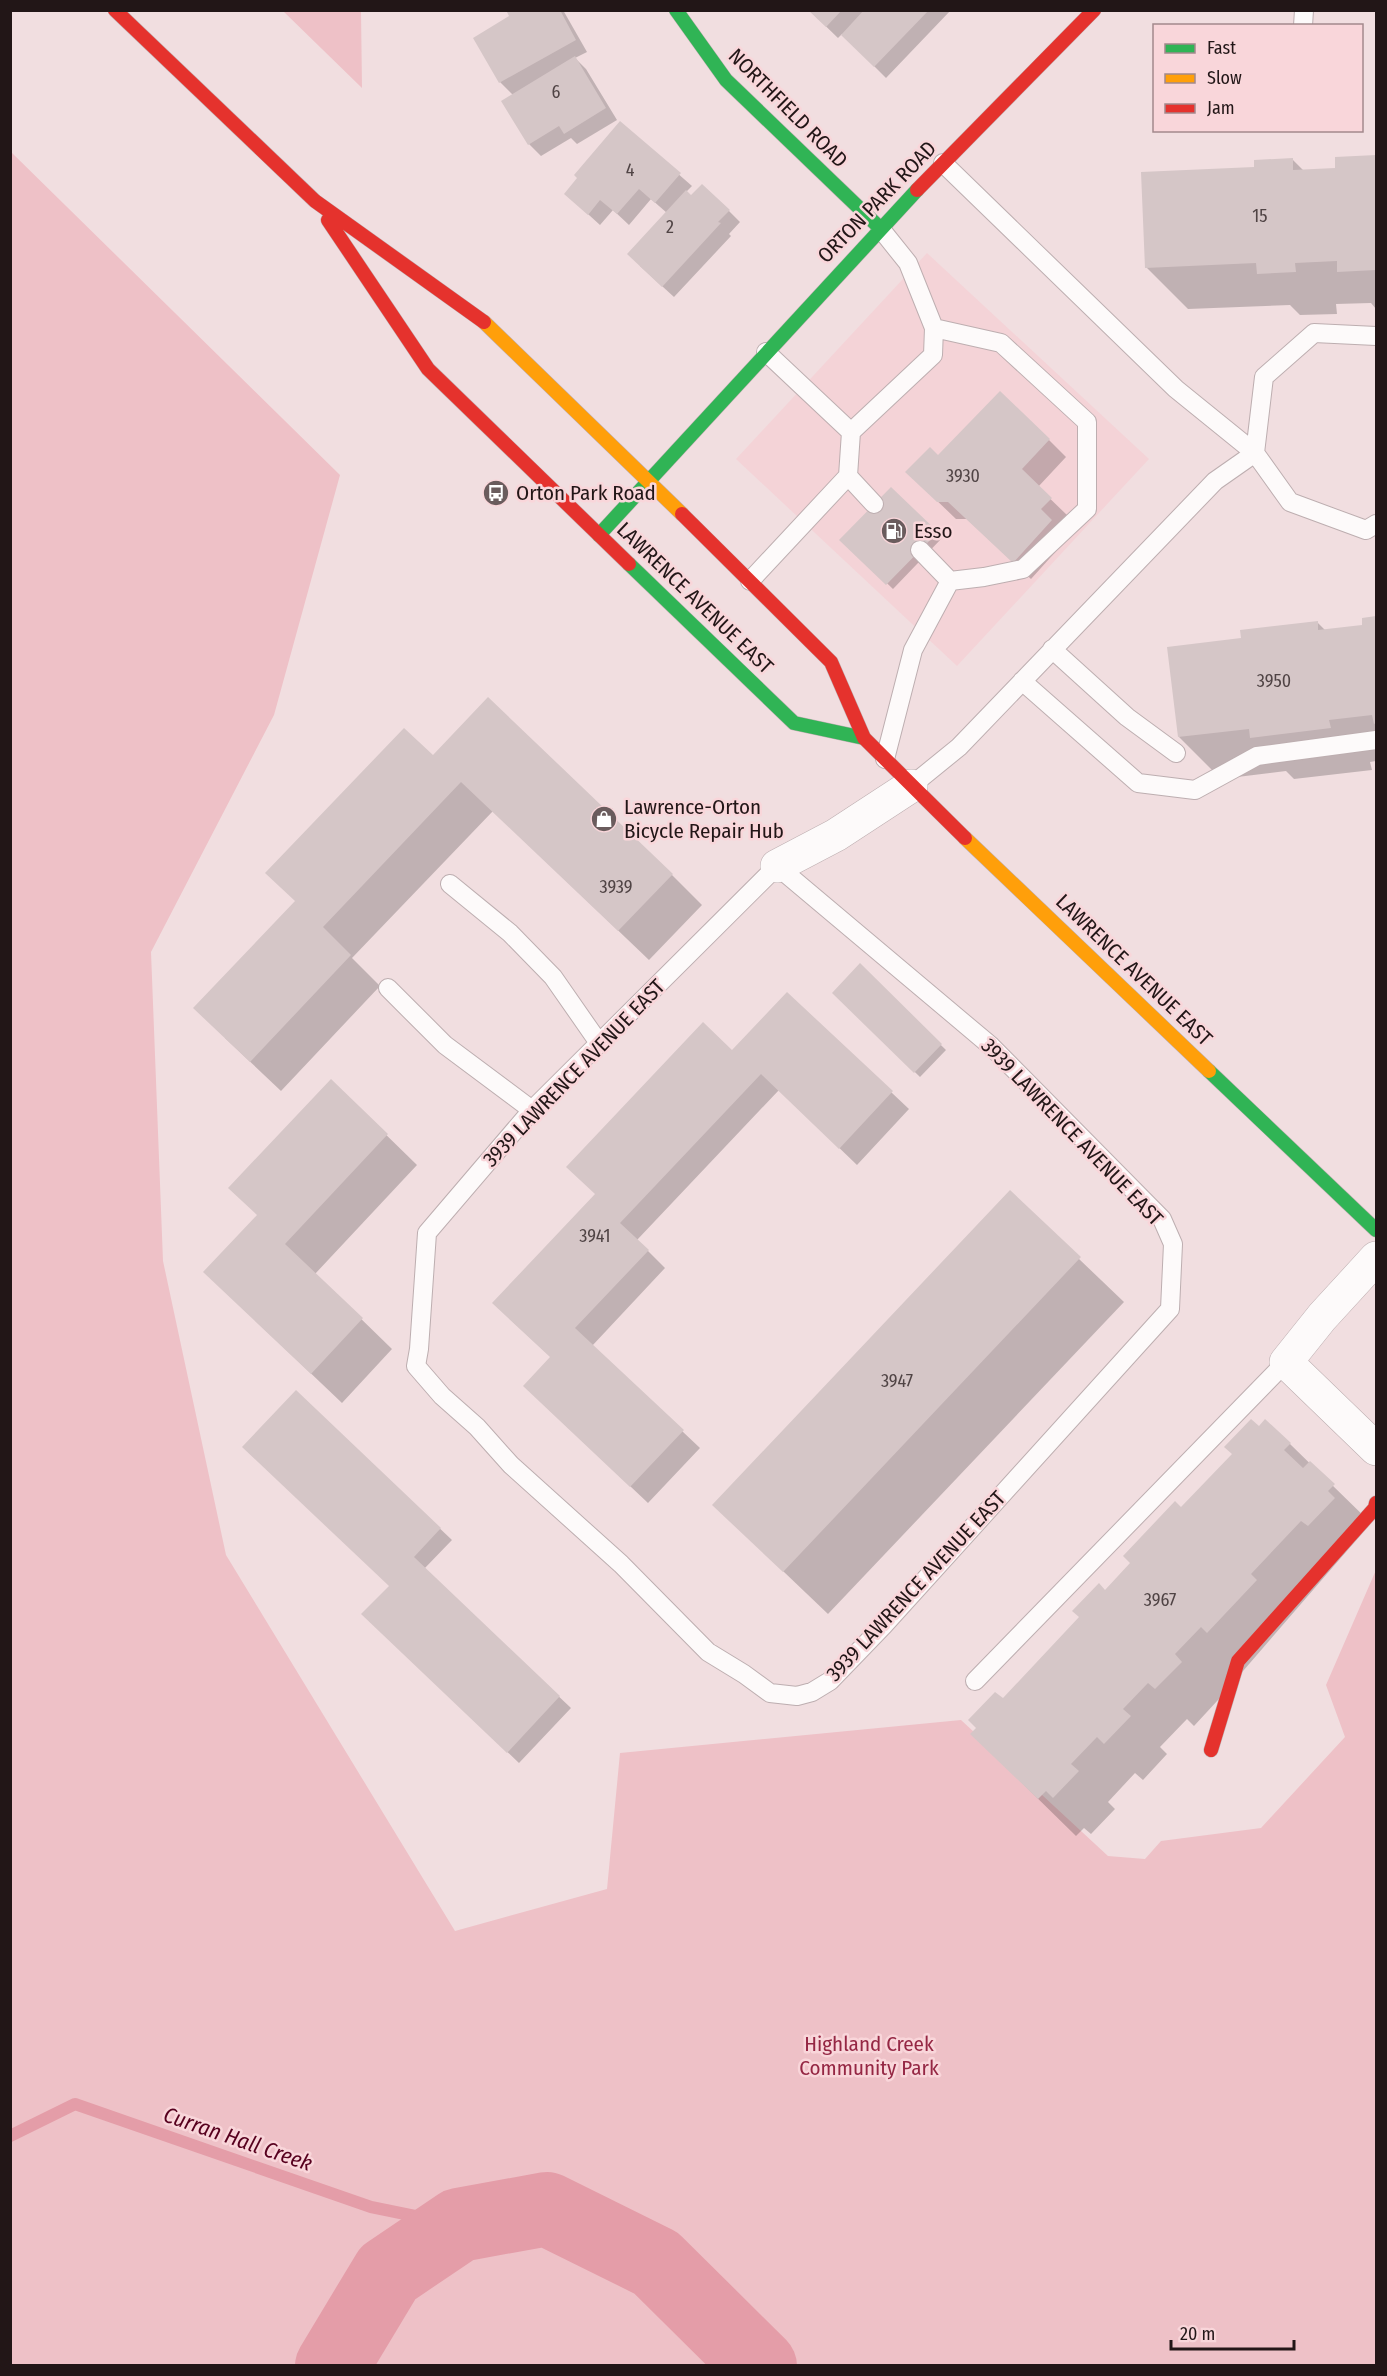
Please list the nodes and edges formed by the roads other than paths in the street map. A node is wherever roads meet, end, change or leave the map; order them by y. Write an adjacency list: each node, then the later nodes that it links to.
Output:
1 (115, 10): 5 (main road, LAWRENCE AVENUE EAST)
2 (676, 10): 6 (main road, NORTHFIELD ROAD)
3 (1094, 10): 4 (main road, ORTON PARK ROAD)
4 (943, 163): 6 (main road, ORTON PARK ROAD); 11 (lane)
5 (315, 201): 13 (main road, LAWRENCE AVENUE EAST); 16 (main road, LAWRENCE AVENUE EAST)
6 (880, 228): 7 (lane); 9 (main road, ORTON PARK ROAD)
7 (934, 328): 10 (lane); 18 (lane)
8 (1377, 336): 11 (lane)
9 (766, 352): 10 (lane); 13 (main road, ORTON PARK ROAD)
10 (850, 432): 12 (lane)
11 (1255, 453): 15 (lane); 20 (lane)
12 (848, 476): 14 (lane); 19 (lane)
13 (647, 482): 16 (main road, ORTON PARK ROAD); 19 (main road, LAWRENCE AVENUE EAST)
14 (874, 504)
15 (1377, 524)
16 (599, 535): 22 (main road, LAWRENCE AVENUE EAST)
17 (920, 550): 18 (lane)
18 (950, 581): 25 (lane)
19 (750, 582): 22 (main road, LAWRENCE AVENUE EAST)
20 (1053, 649): 21 (lane); 24 (lane)
21 (1022, 681): 23 (lane); 26 (lane)
22 (864, 738): 25 (main road, LAWRENCE AVENUE EAST)
23 (1377, 740)
24 (1176, 753)
25 (885, 759): 26 (main road, LAWRENCE AVENUE EAST)
26 (911, 786): 27 (street, 3939 LAWRENCE AVENUE EAST); 32 (main road, LAWRENCE AVENUE EAST)
27 (777, 866): 30 (lane, 3939 LAWRENCE AVENUE EAST); 31 (lane, 3939 LAWRENCE AVENUE EAST)
28 (450, 884): 30 (lane)
29 (388, 988): 31 (lane)
30 (599, 1043): 31 (lane, 3939 LAWRENCE AVENUE EAST)
31 (532, 1110)
32 (1377, 1230)
33 (1377, 1258): 34 (street)
34 (1286, 1362): 35 (street); 37 (lane)
35 (1377, 1449)
36 (1377, 1503): 38 (main road)
37 (975, 1681)
38 (1210, 1750)

